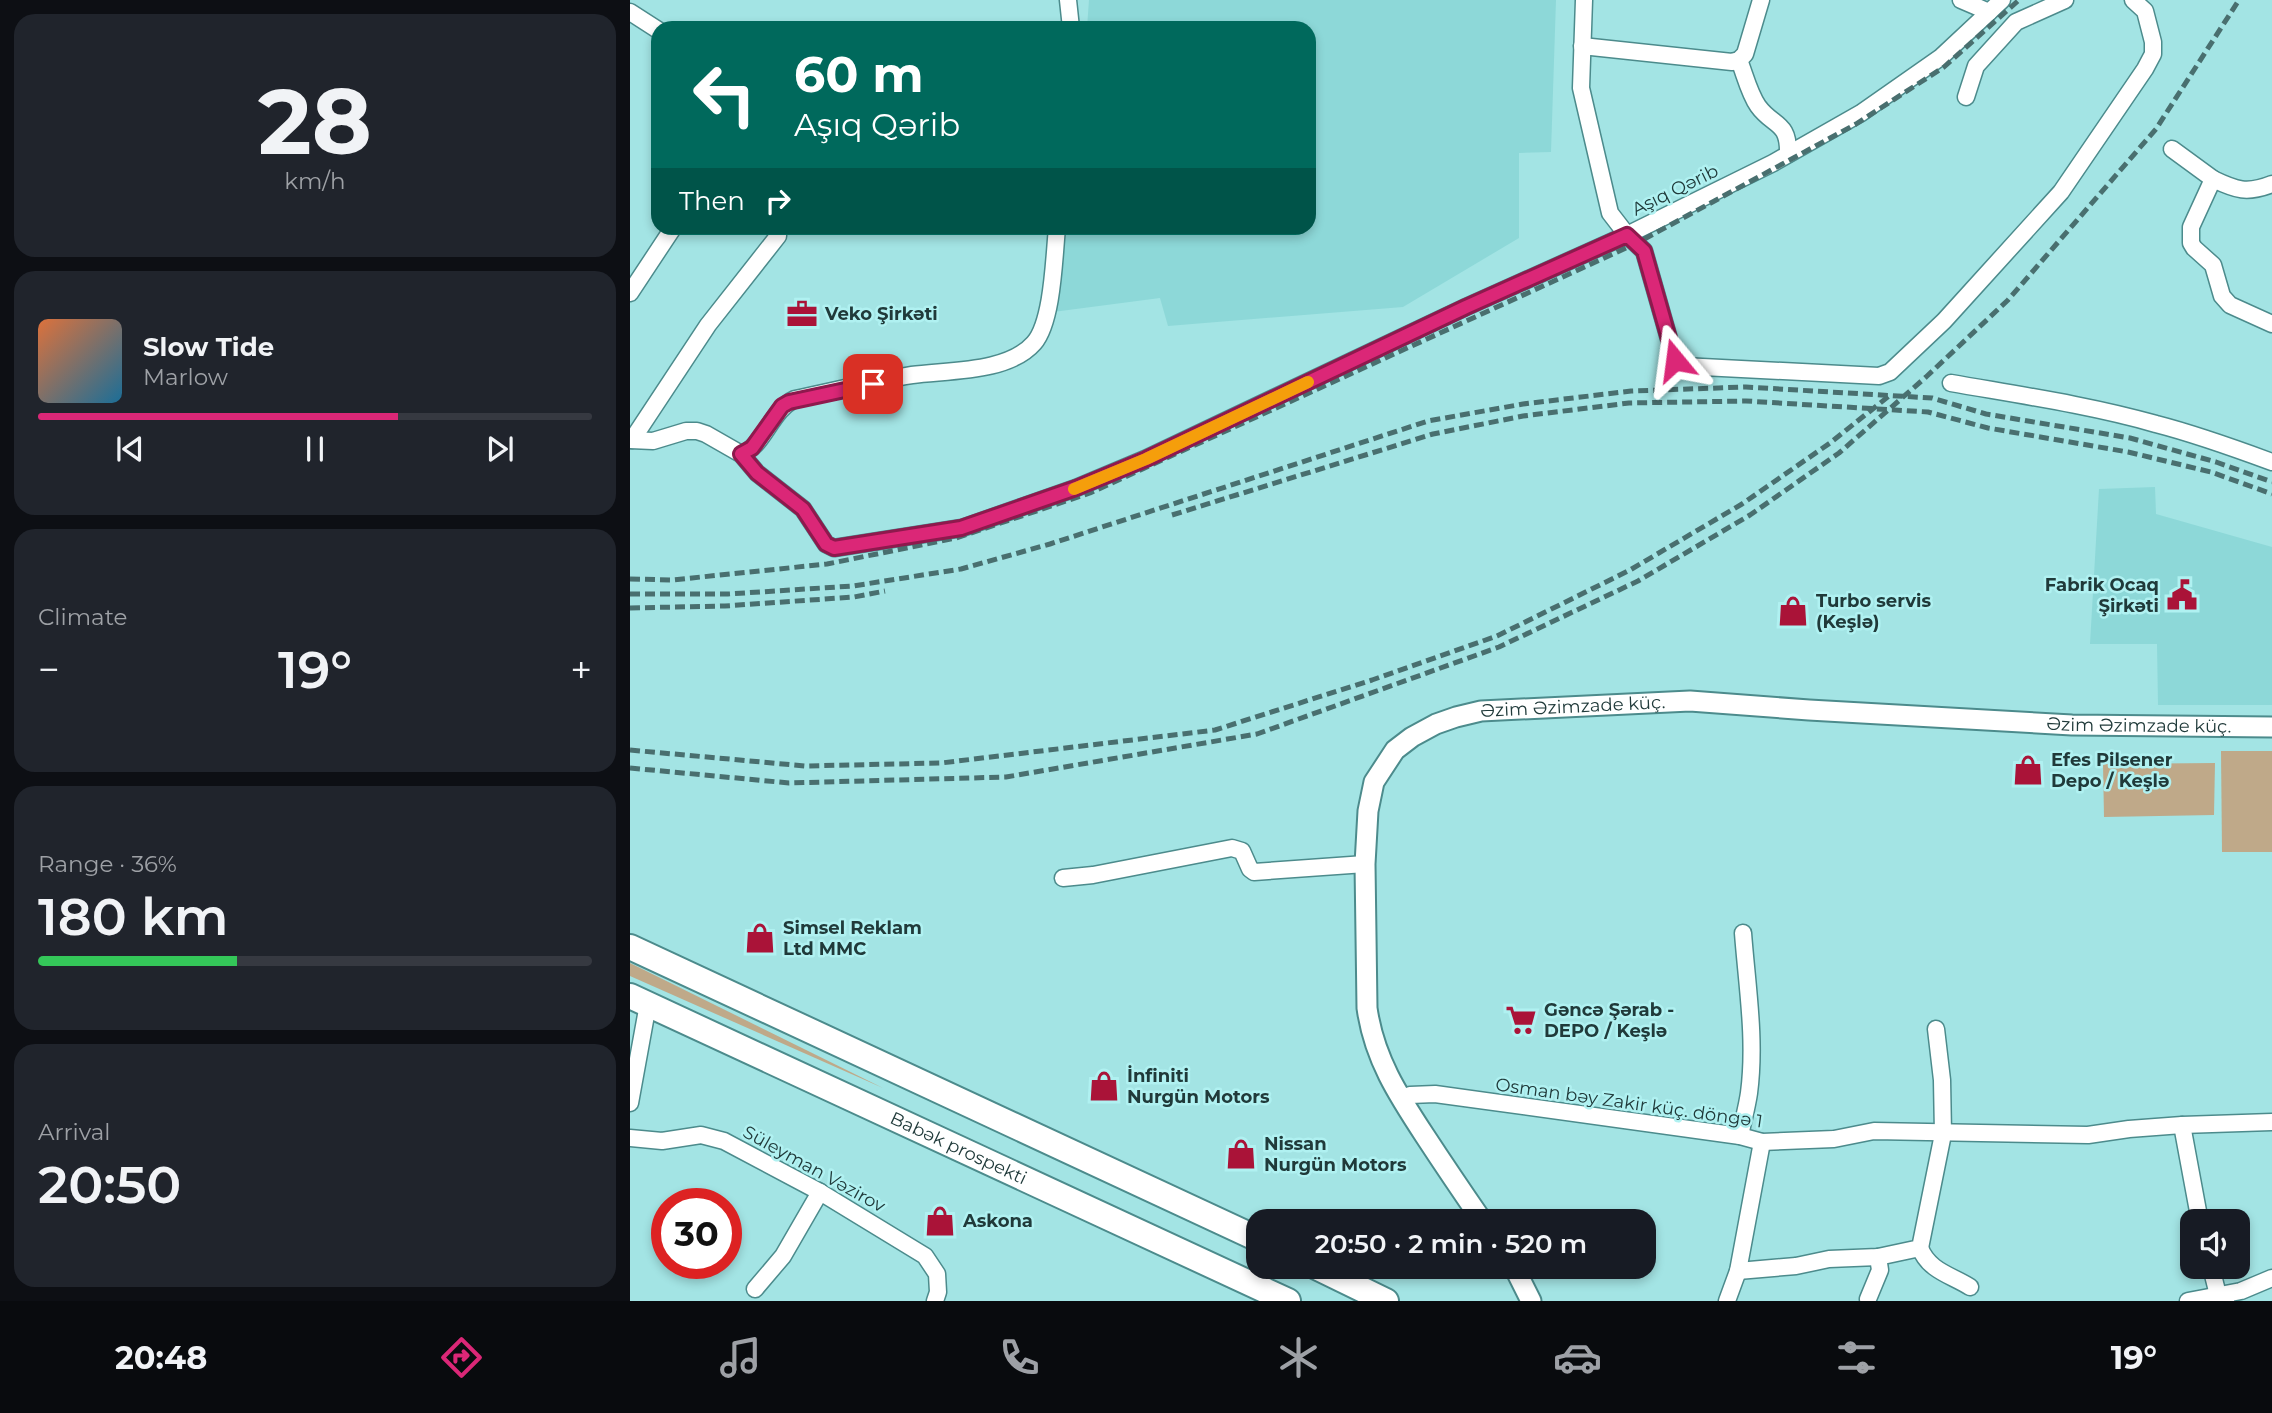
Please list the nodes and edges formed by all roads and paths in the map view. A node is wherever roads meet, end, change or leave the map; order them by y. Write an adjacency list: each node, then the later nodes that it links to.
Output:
1 (1068, 0): 10 (street)
2 (1584, 0): 12 (street)
3 (1761, 0): 13 (street)
4 (1961, 0): 9 (street)
5 (2002, 0): 9 (street, Aşıq Qərib)
6 (2065, 0): 14 (street)
7 (2143, 4): 22 (street)
8 (630, 12): 11 (street)
9 (1989, 12): 16 (street, Aşıq Qərib)
10 (1070, 21)
11 (651, 26)
12 (1582, 46): 13 (street); 22 (street)
13 (1739, 60): 16 (street)
14 (1966, 97)
15 (2172, 149): 17 (street)
16 (1788, 154): 22 (street, Aşıq Qərib)
17 (2213, 178): 18 (street); 24 (street)
18 (2272, 184)
19 (668, 235): 23 (street)
20 (778, 235): 26 (street)
21 (1056, 235): 27 (street)
22 (1627, 235): 27 (street, Aşıq Qərib)
23 (630, 293)
24 (2272, 324)
25 (1951, 383): 28 (street)
26 (631, 440): 27 (street)
27 (741, 454)
28 (2272, 463)
29 (2272, 727): 30 (street, Əzim Əzimzade küç.)
30 (1365, 864): 31 (street); 40 (street, Əzim Əzimzade küç.)
31 (1063, 878)
32 (1742, 933): 45 (street)
33 (630, 947): 39 (main road)
34 (630, 957): 39 (main road)
35 (630, 984): 38 (main road)
36 (639, 1000): 38 (main road, Babək prospekti); 41 (street)
37 (1936, 1029): 44 (street)
38 (741, 1046): 64 (main road, Babək prospekti)
39 (939, 1090): 51 (main road)
40 (1401, 1099): 45 (street, Osman bəy Zakir küç. döngə 1); 49 (street, Əzim Əzimzade küç.)
41 (630, 1103)
42 (2272, 1122): 43 (street, Osman bəy Zakir küç. döngə 1)
43 (2182, 1125): 44 (street, Osman bəy Zakir küç. döngə 1); 50 (street)
44 (1943, 1134): 47 (street, Osman bəy Zakir küç. döngə 1); 52 (street)
45 (1740, 1136): 47 (street, Osman bəy Zakir küç. döngə 1)
46 (630, 1138): 48 (street, Süleyman Vəzirov)
47 (1762, 1142): 54 (street)
48 (820, 1192): 60 (street); 63 (street, Süleyman Vəzirov)
49 (1474, 1209)
50 (2198, 1209)
51 (1246, 1233)
52 (1920, 1248): 53 (street); 59 (street)
53 (1878, 1257): 54 (street); 62 (street)
54 (1738, 1271): 67 (street)
55 (2272, 1278): 61 (street)
56 (1341, 1279): 65 (main road)
57 (1520, 1279): 66 (street)
58 (2215, 1279): 61 (street)
59 (1970, 1287)
60 (755, 1289)
61 (2222, 1298): 68 (street)
62 (1868, 1299)
63 (935, 1301)
64 (1288, 1301)
65 (1386, 1301)
66 (1531, 1301)
67 (1727, 1301)
68 (2188, 1301)

